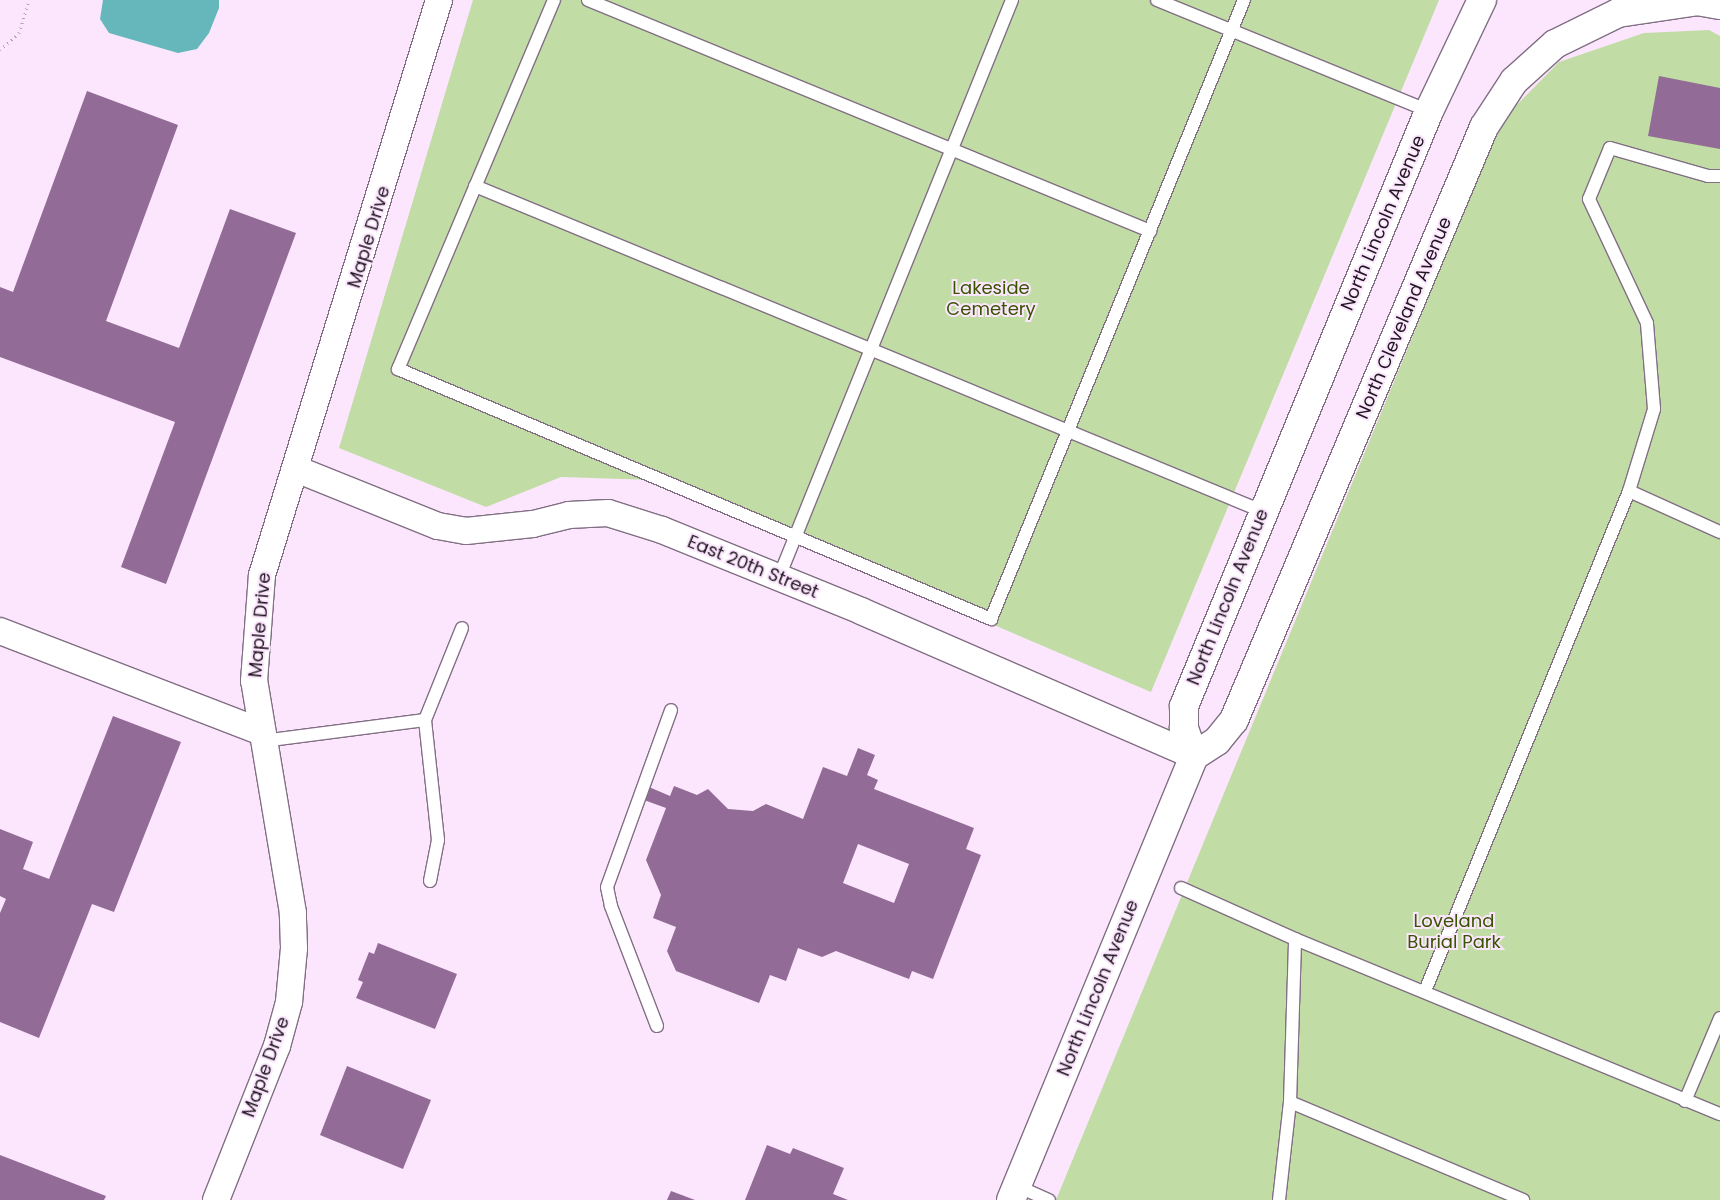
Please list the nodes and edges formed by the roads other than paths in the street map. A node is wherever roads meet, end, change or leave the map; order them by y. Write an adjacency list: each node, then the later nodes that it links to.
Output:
1 (439, 0): 17 (street, Maple Drive)
2 (554, 0): 13 (lane)
3 (588, 0): 11 (lane)
4 (1012, 0): 11 (lane)
5 (1157, 0): 9 (lane)
6 (1244, 0): 9 (lane)
7 (1482, 0): 10 (highway, North Lincoln Avenue)
8 (1704, 2): 28 (highway, North Cleveland Avenue)
9 (1232, 31): 10 (lane); 14 (lane)
10 (1429, 111): 19 (highway, North Lincoln Avenue)
11 (952, 149): 14 (lane); 15 (lane)
12 (1720, 176): 18 (lane)
13 (476, 186): 15 (lane); 21 (lane)
14 (1150, 231): 16 (lane)
15 (871, 350): 16 (lane); 21 (lane)
16 (1068, 431): 19 (lane); 21 (lane)
17 (296, 469): 22 (street, East 20th Street); 27 (street, Maple Drive)
18 (1629, 492): 20 (lane); 32 (lane)
19 (1262, 511): 28 (highway, North Lincoln Avenue)
20 (1720, 532)
21 (795, 537): 22 (lane)
22 (779, 577): 28 (street, East 20th Street)
23 (462, 628): 26 (lane)
24 (0, 631): 27 (street)
25 (671, 710): 34 (lane)
26 (425, 720): 27 (lane); 29 (lane)
27 (262, 737): 39 (street, Maple Drive)
28 (1194, 756): 38 (highway, North Lincoln Avenue)
29 (430, 881)
30 (1181, 888): 31 (lane)
31 (1295, 939): 32 (lane); 36 (lane)
32 (1425, 991): 35 (lane)
33 (1720, 1018): 35 (lane)
34 (658, 1026)
35 (1686, 1101): 37 (lane)
36 (1290, 1102): 41 (lane); 42 (lane)
37 (1720, 1114)
38 (1014, 1193): 40 (lane)
39 (216, 1200)
40 (1049, 1200)
41 (1279, 1200)
42 (1523, 1200)

